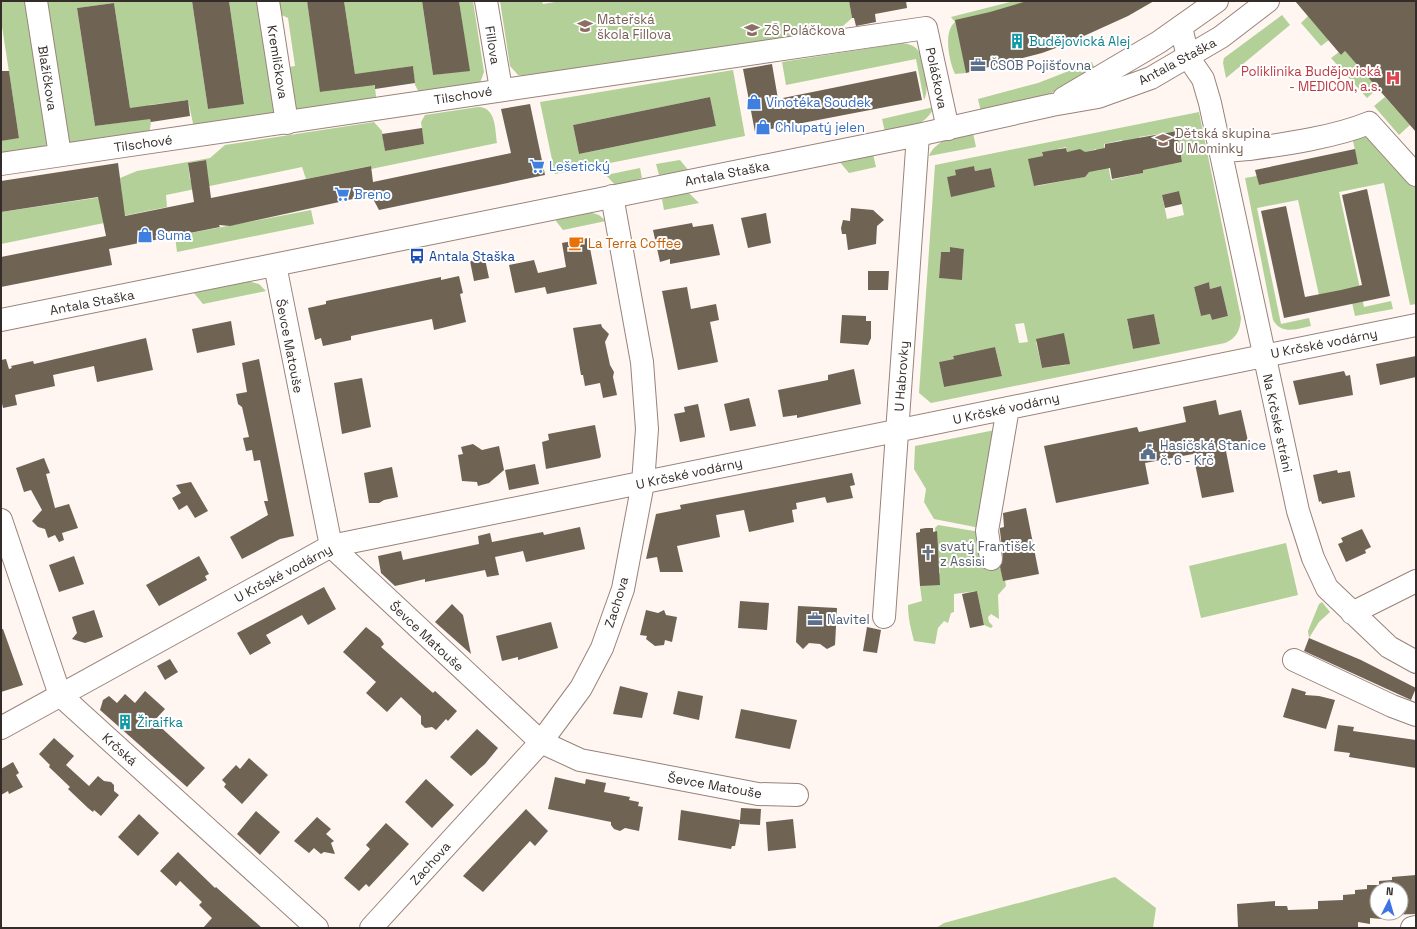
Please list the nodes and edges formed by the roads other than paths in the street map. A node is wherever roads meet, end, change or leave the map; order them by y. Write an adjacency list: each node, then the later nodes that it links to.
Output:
1 (36, 1): 15 (street, Blažíčkova)
2 (268, 1): 11 (street, Kremličkova)
3 (486, 1): 9 (street, Fillova)
4 (1217, 1): 6 (street, Antala Staška)
5 (1268, 1): 8 (street, Antala Staška)
6 (1181, 27): 8 (street, Na Krčské stráni); 10 (street, Antala Staška)
7 (926, 28): 9 (street, Tilschové); 12 (street, Poláčkova)
8 (1188, 57): 10 (street, Antala Staška); 14 (street, Na Krčské stráni)
9 (500, 89): 11 (street, Tilschové)
10 (1052, 105): 12 (street, Antala Staška)
11 (287, 123): 15 (street, Tilschové)
12 (948, 129): 13 (street, Antala Staška)
13 (918, 135): 18 (street, Antala Staška); 24 (street, U Habrovky)
14 (1221, 152): 17 (street); 22 (street, Na Krčské stráni)
15 (60, 155): 16 (street, Tilschové)
16 (1, 164)
17 (1416, 175)
18 (612, 196): 19 (street, Antala Staška); 25 (street, Zachova)
19 (275, 265): 20 (street, Antala Staška); 27 (street, Ševce Matouše)
20 (1, 320)
21 (1416, 325): 22 (street, U Krčské vodárny)
22 (1264, 355): 23 (street, U Krčské vodárny); 30 (street, Na Krčské stráni)
23 (1008, 408): 24 (street, U Krčské vodárny); 28 (street)
24 (898, 430): 25 (street, U Krčské vodárny); 31 (street, U Habrovky)
25 (643, 483): 27 (street, U Krčské vodárny); 37 (street, Zachova)
26 (1, 520): 34 (street, Krčská)
27 (331, 546): 34 (street, U Krčské vodárny); 37 (street, Ševce Matouše)
28 (991, 559)
29 (1416, 582): 30 (street)
30 (1352, 613): 33 (street, Na Krčské stráni)
31 (884, 617)
32 (1294, 660): 35 (street)
33 (1416, 662)
34 (60, 695): 36 (street, U Krčské vodárny); 40 (street, Krčská)
35 (1416, 715)
36 (1, 728)
37 (541, 742): 38 (street, Ševce Matouše); 41 (street, Zachova)
38 (797, 795)
39 (1416, 926): 42 (street)
40 (317, 928)
41 (371, 928)
42 (1412, 928)

